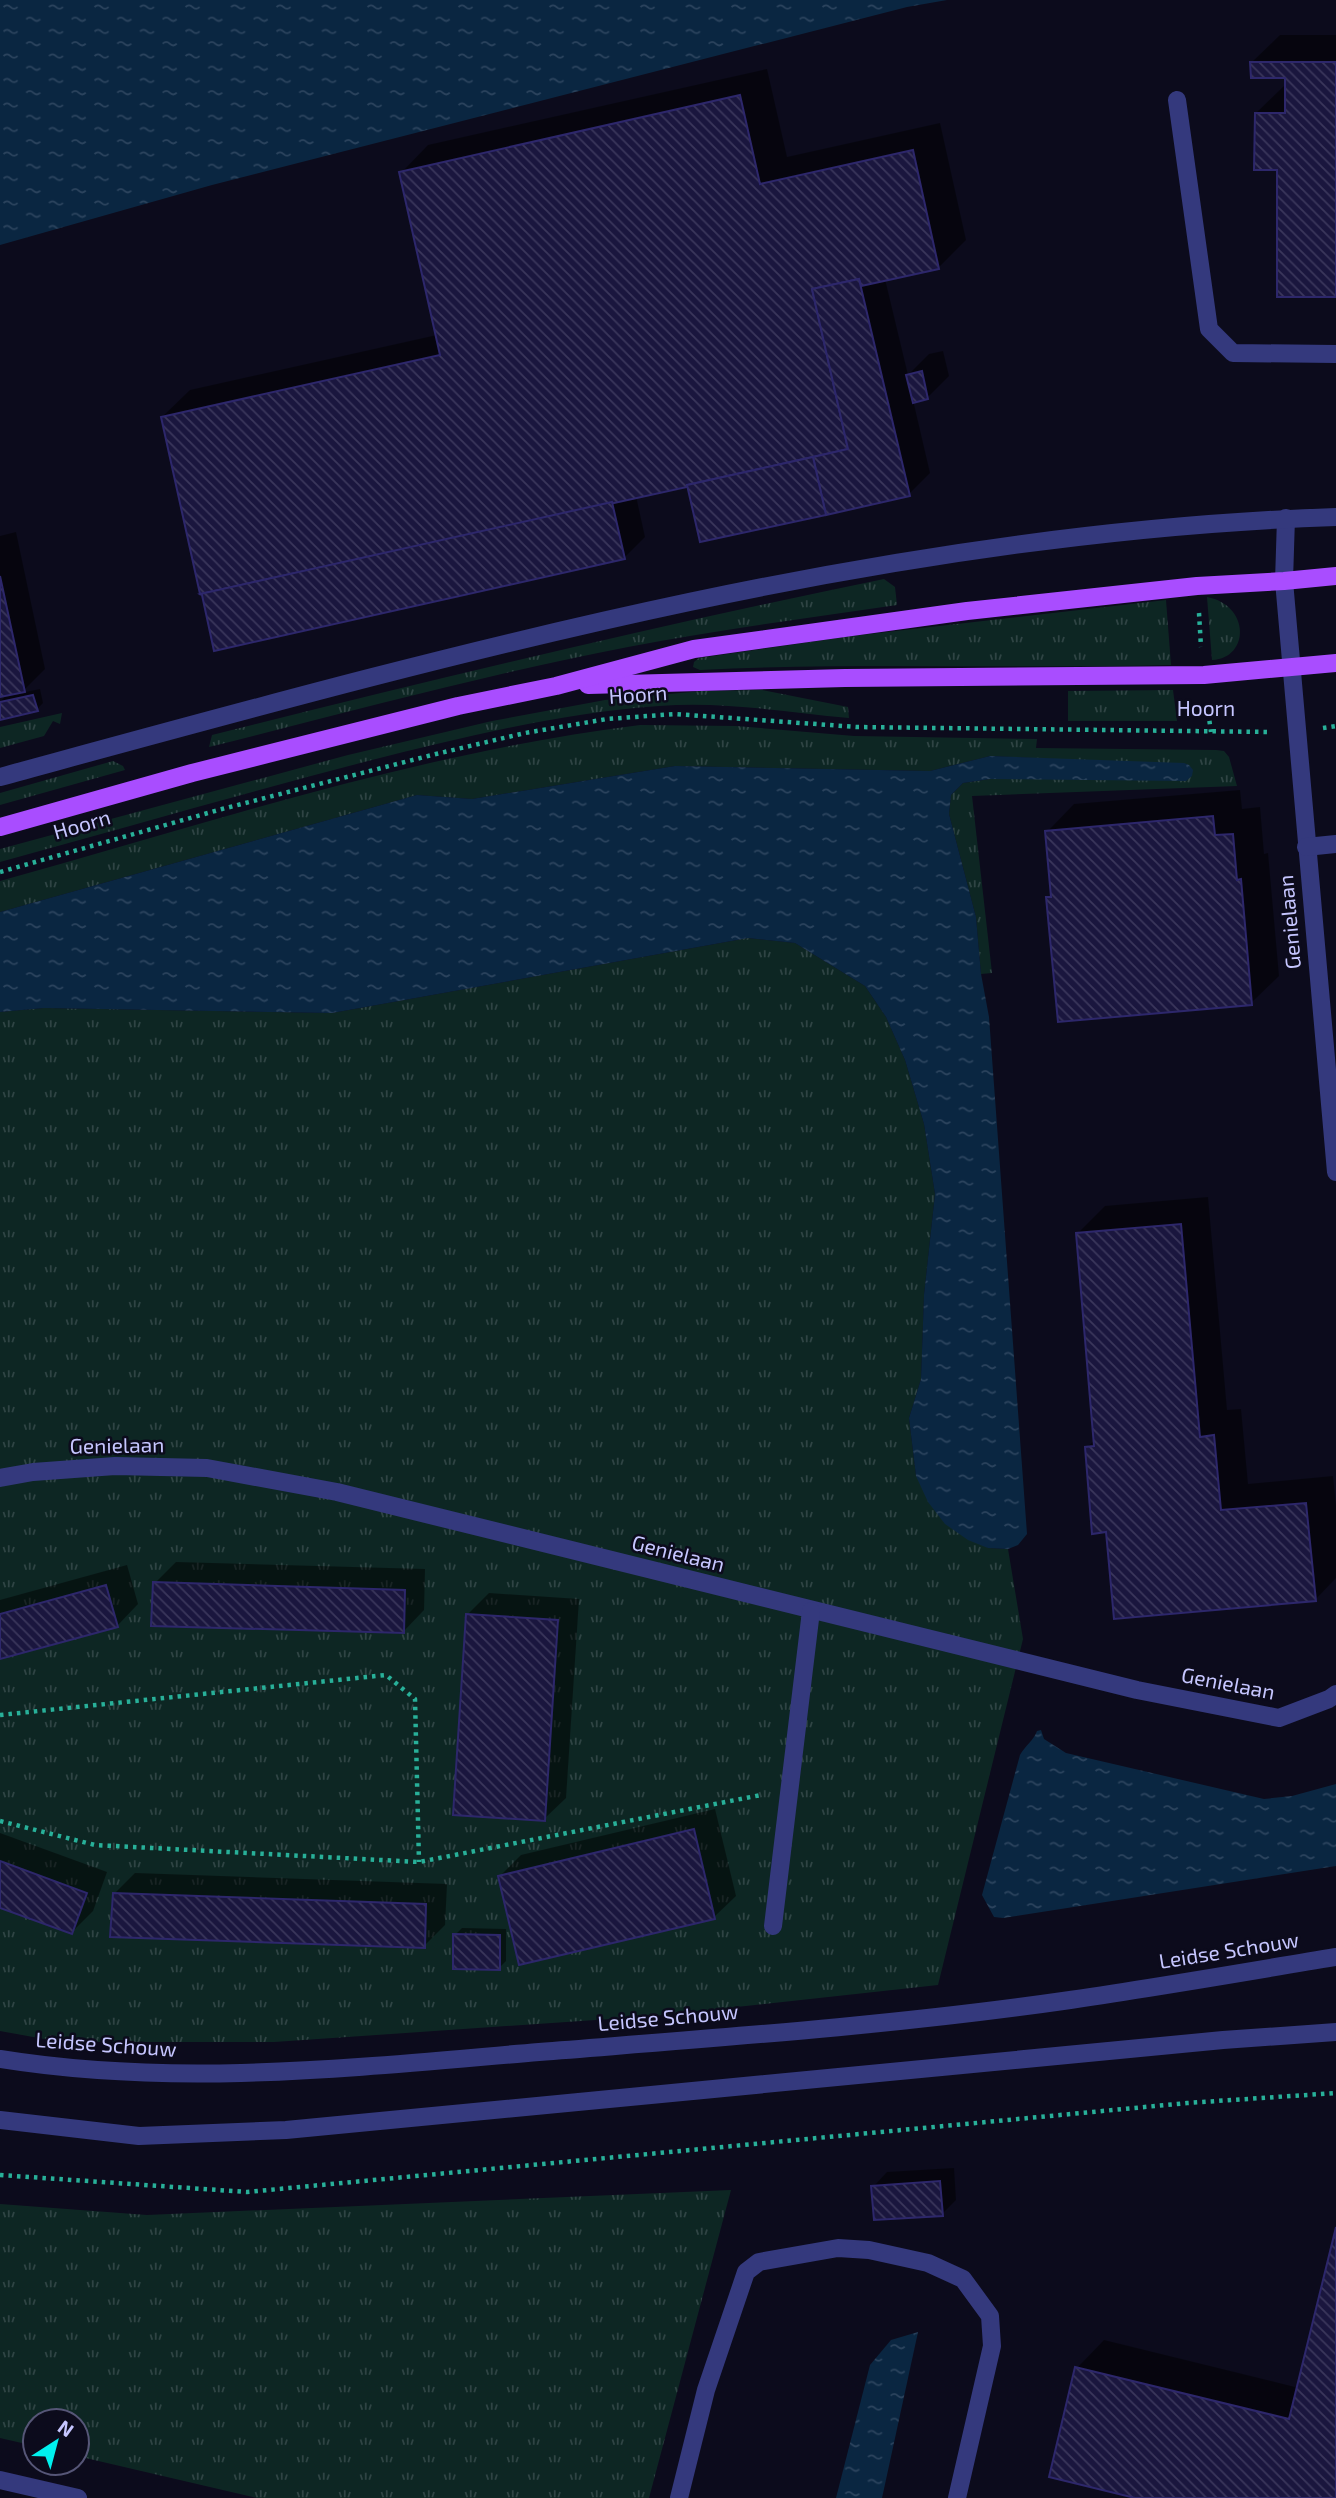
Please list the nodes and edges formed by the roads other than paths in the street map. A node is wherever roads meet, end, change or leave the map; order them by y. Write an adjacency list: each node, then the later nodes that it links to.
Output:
1 (1177, 100): 2 (street)
2 (1336, 354)
3 (1336, 517): 4 (street)
4 (1286, 518): 6 (street); 10 (street)
5 (1336, 576): 6 (main road, Hoorn)
6 (1284, 581): 8 (street); 9 (main road, Hoorn)
7 (1336, 663): 8 (main road, Hoorn)
8 (1291, 669): 9 (main road, Hoorn); 13 (street, Genielaan)
9 (556, 686): 11 (main road, Hoorn)
10 (0, 777)
11 (0, 827)
12 (1336, 844): 13 (street)
13 (1306, 847): 14 (street, Genielaan)
14 (1336, 1172)
15 (0, 1478): 16 (street, Genielaan)
16 (811, 1611): 17 (street, Genielaan); 18 (street)
17 (1336, 1694)
18 (773, 1926)
19 (1336, 1957): 21 (street, Leidse Schouw)
20 (1336, 2032): 22 (street)
21 (0, 2059)
22 (0, 2120)
23 (0, 2480): 24 (street)
24 (78, 2498)
25 (679, 2498): 26 (street)
26 (957, 2498)

